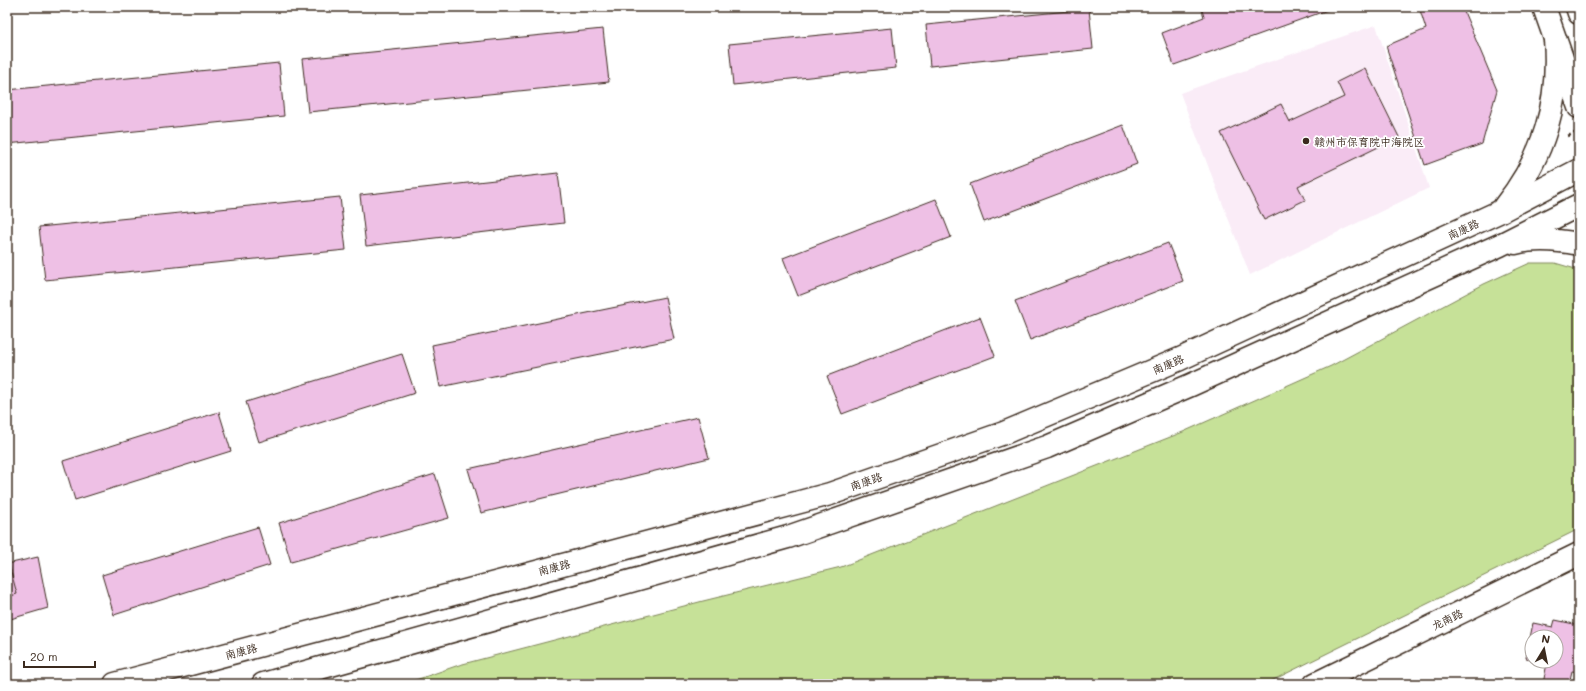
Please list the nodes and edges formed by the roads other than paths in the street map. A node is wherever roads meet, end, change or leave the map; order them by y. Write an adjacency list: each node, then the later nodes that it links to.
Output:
1 (1544, 7): 4 (main road)
2 (1577, 7): 3 (main road)
3 (1579, 13)
4 (1556, 39): 5 (main road); 8 (main road)
5 (1579, 107)
6 (1579, 170): 8 (main road, 南康路)
7 (1579, 205): 10 (main road)
8 (1501, 211): 12 (main road, 南康路)
9 (1579, 244): 10 (main road)
10 (1500, 245): 13 (main road)
11 (1579, 554): 14 (main road, 龙南路)
12 (115, 684)
13 (264, 684)
14 (1315, 684)

